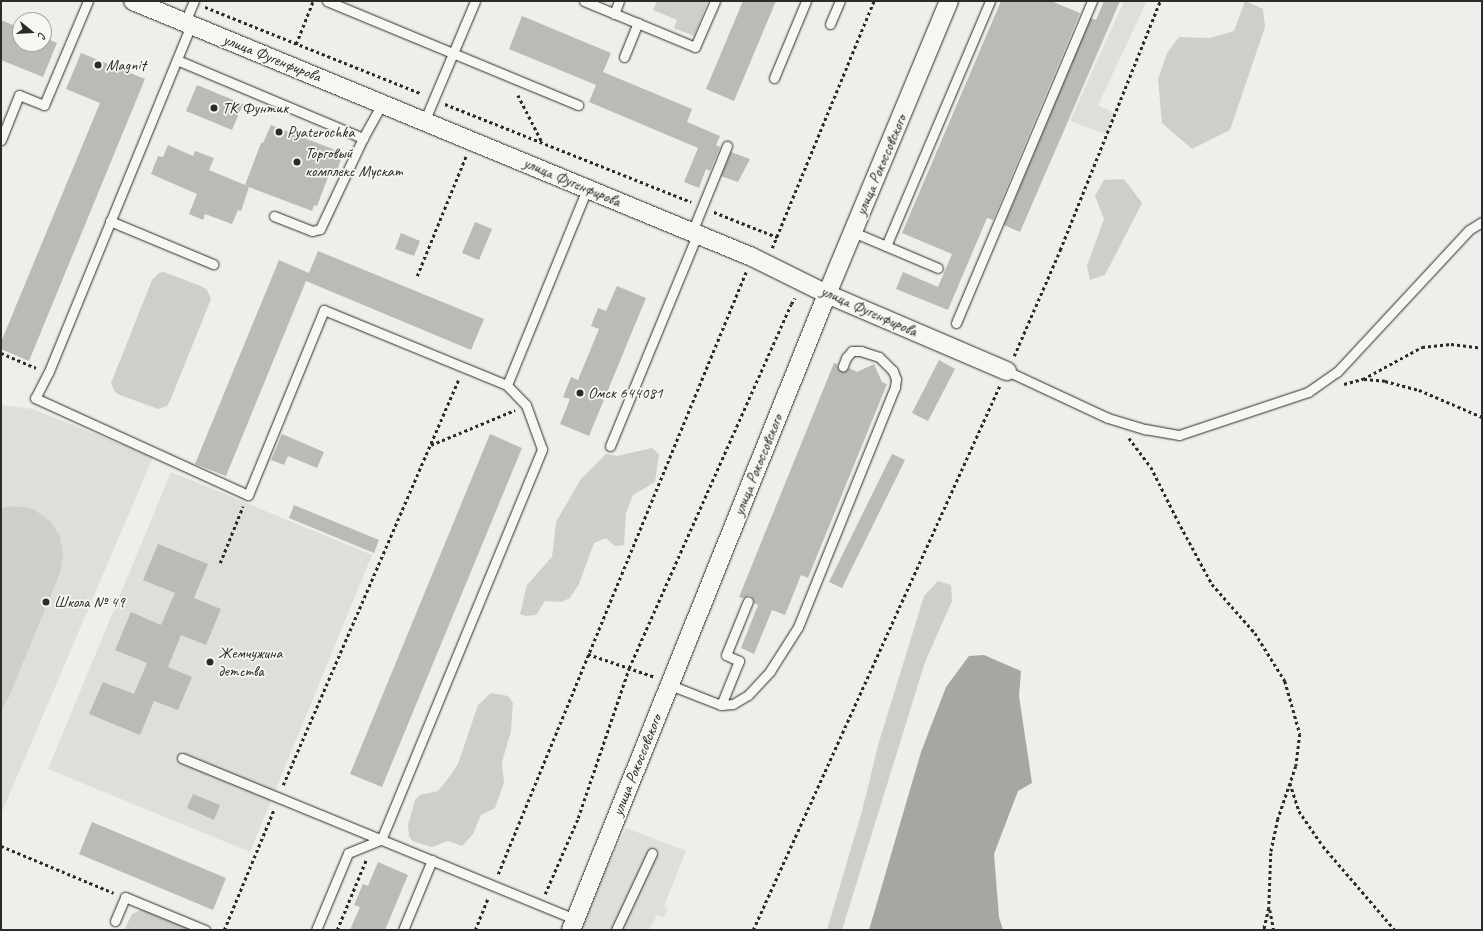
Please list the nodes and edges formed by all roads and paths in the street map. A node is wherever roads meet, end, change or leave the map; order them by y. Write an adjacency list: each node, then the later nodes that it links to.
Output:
1 (88, 1): 32 (lane)
2 (133, 1): 19 (street, улица Фугенфирова)
3 (313, 1): 21 (path)
4 (328, 1): 22 (lane)
5 (474, 1): 22 (lane)
6 (584, 1): 17 (lane)
7 (619, 1): 17 (lane)
8 (715, 1): 18 (lane)
9 (806, 1): 26 (lane)
10 (840, 1): 20 (lane)
11 (874, 1): 43 (path)
12 (949, 1): 41 (street, улица Рокоссовского)
13 (990, 1): 44 (lane)
14 (1160, 1): 56 (path)
15 (194, 2): 19 (lane); 21 (path)
16 (1090, 2): 51 (lane)
17 (614, 14): 18 (lane)
18 (638, 23): 23 (lane)
19 (188, 24): 24 (lane); 28 (street, улица Фугенфирова)
20 (830, 24)
21 (296, 44): 27 (path)
22 (453, 53): 25 (lane); 27 (lane)
23 (624, 56)
24 (177, 60): 31 (lane); 39 (lane)
25 (508, 76): 29 (lane); 33 (path)
26 (774, 78)
27 (434, 99): 30 (lane); 33 (path)
28 (382, 104): 30 (street, улица Фугенфирова); 31 (lane)
29 (578, 105)
30 (424, 122): 36 (street, улица Фугенфирова)
31 (363, 138): 38 (lane)
32 (1, 140)
33 (542, 143): 37 (path)
34 (728, 146): 37 (lane)
35 (467, 152): 48 (path)
36 (587, 189): 42 (street, улица Фугенфирова); 60 (lane)
37 (702, 207): 42 (lane); 43 (path)
38 (274, 216)
39 (110, 221): 46 (lane); 57 (lane)
40 (1482, 222): 63 (lane)
41 (853, 232): 44 (lane); 50 (street, улица Рокоссовского)
42 (694, 233): 45 (street, улица Фугенфирова); 65 (lane)
43 (776, 237): 45 (path)
44 (886, 246): 47 (lane)
45 (759, 260): 49 (street, улица Фугенфирова); 69 (path)
46 (213, 264)
47 (938, 268)
48 (417, 276)
49 (807, 284): 50 (street, улица Фугенфирова); 70 (path)
50 (827, 294): 56 (street, улица Фугенфирова); 71 (street, улица Рокоссовского)
51 (956, 323)
52 (1482, 348): 58 (path)
53 (1, 353): 57 (path)
54 (843, 366): 72 (lane)
55 (464, 367): 60 (lane); 64 (path); 66 (lane)
56 (1007, 371): 63 (lane); 92 (path)
57 (48, 373): 66 (lane)
58 (1363, 379): 59 (path); 62 (path)
59 (1342, 384)
60 (507, 385): 61 (lane)
61 (526, 405): 64 (path); 76 (lane)
62 (1482, 417)
63 (1108, 418): 74 (path)
64 (430, 446): 75 (path)
65 (610, 446)
66 (248, 495): 67 (path)
67 (220, 563)
68 (748, 600): 72 (lane)
69 (588, 654): 70 (path); 80 (path)
70 (629, 668): 71 (path); 82 (path)
71 (670, 683): 72 (lane); 85 (street, улица Рокоссовского)
72 (721, 705)
73 (182, 758): 75 (lane)
74 (1290, 783): 83 (path); 95 (path)
75 (278, 798): 76 (lane); 87 (path)
76 (381, 840): 79 (lane); 88 (lane)
77 (1, 846): 81 (path)
78 (652, 853): 91 (lane)
79 (432, 860): 80 (lane); 89 (lane)
80 (493, 885): 82 (lane); 90 (path)
81 (125, 897): 84 (lane); 86 (lane)
82 (540, 905): 85 (lane)
83 (1269, 908): 93 (path); 94 (path)
84 (115, 921)
85 (573, 925)
86 (205, 930)
87 (224, 930)
88 (316, 930)
89 (403, 930)
90 (475, 930)
91 (616, 930)
92 (753, 930)
93 (1264, 930)
94 (1274, 930)
95 (1395, 930)

